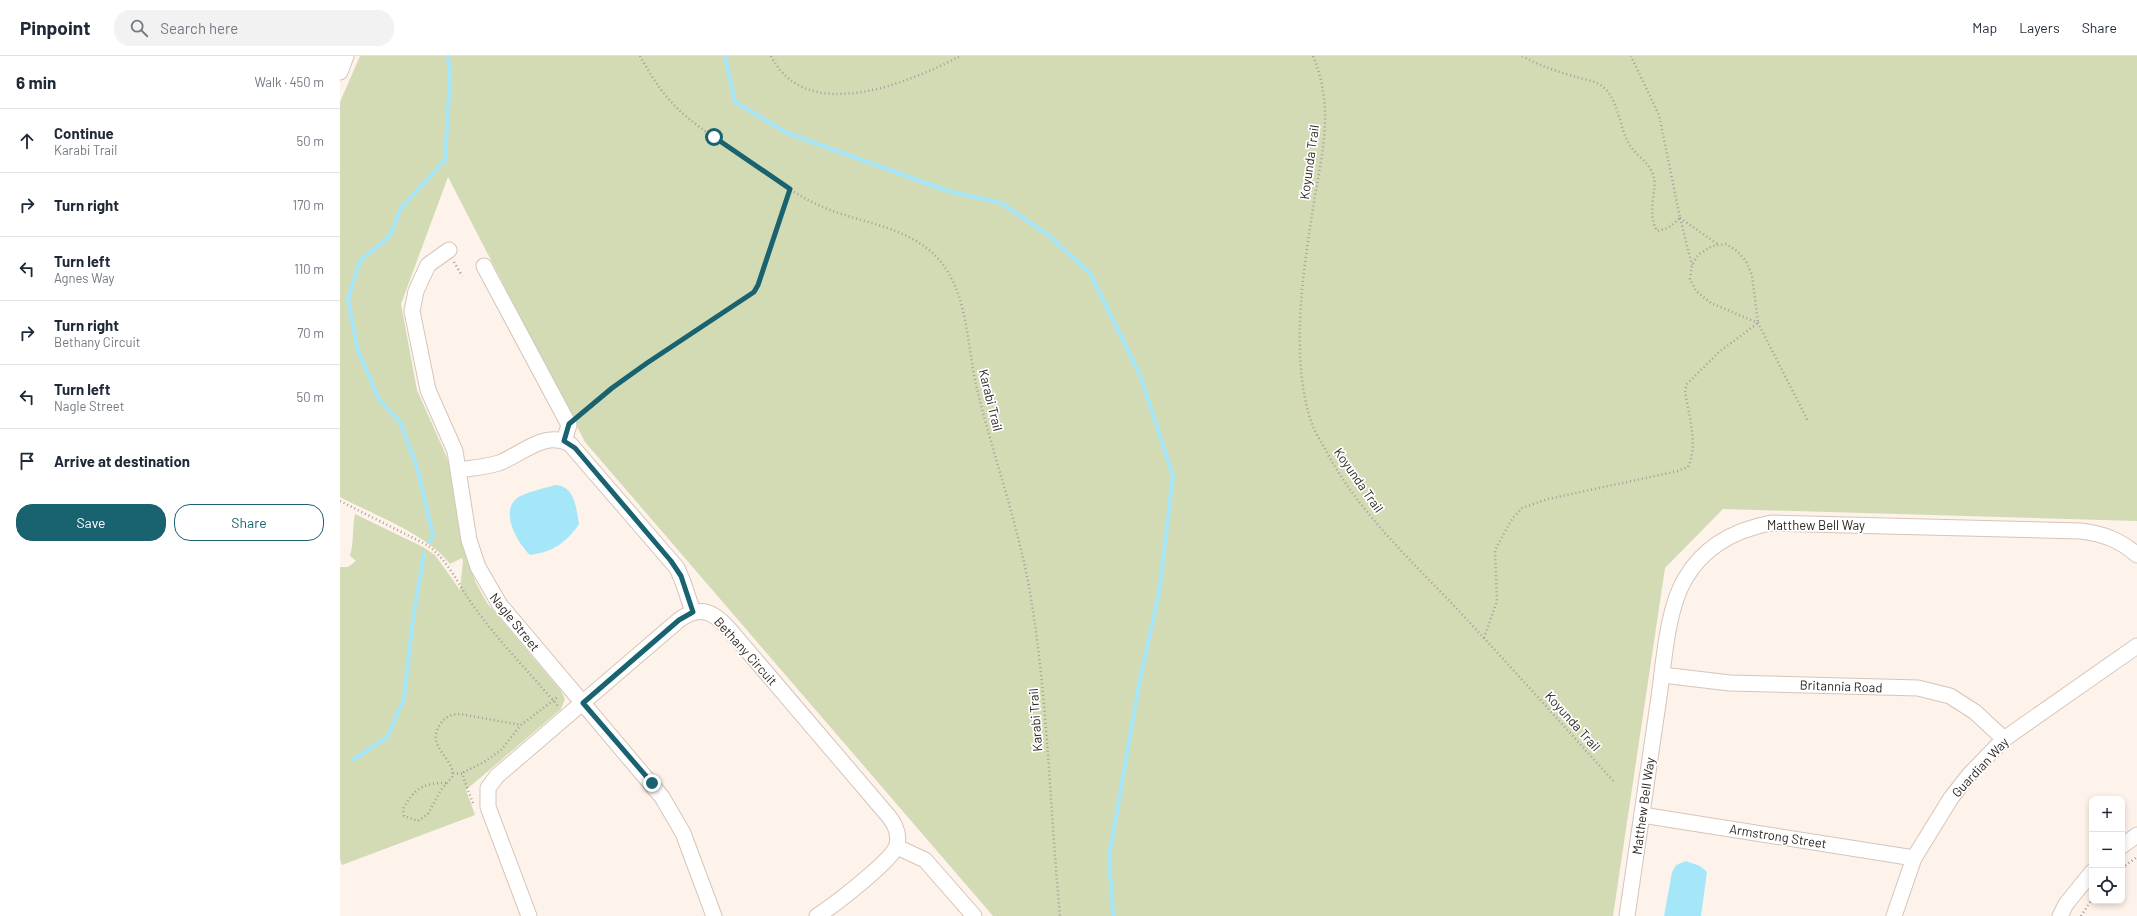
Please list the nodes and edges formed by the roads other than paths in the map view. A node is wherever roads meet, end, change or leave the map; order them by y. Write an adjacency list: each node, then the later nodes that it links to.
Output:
1 (346, 56): 2 (street)
2 (340, 72)
3 (448, 250): 6 (street, Nagle Street)
4 (484, 266): 5 (street)
5 (564, 441): 6 (street); 8 (street)
6 (459, 470): 11 (street, Nagle Street)
7 (2137, 555): 10 (street, Matthew Bell Way)
8 (693, 612): 11 (street); 16 (street, Bethany Circuit)
9 (2137, 646): 12 (street, Guardian Way)
10 (1662, 675): 12 (street, Britannia Road); 13 (street, Matthew Bell Way)
11 (583, 703): 19 (street); 20 (street, Nagle Street)
12 (2004, 739): 17 (street, Guardian Way)
13 (1642, 815): 17 (street, Armstrong Street); 23 (street, Matthew Bell Way)
14 (2137, 835): 15 (street)
15 (2125, 844)
16 (897, 847): 21 (street); 22 (street)
17 (1914, 858): 24 (street, Guardian Way)
18 (2089, 876): 25 (street)
19 (529, 916)
20 (714, 916)
21 (817, 916)
22 (974, 916)
23 (1627, 916)
24 (1894, 916)
25 (2060, 916)

